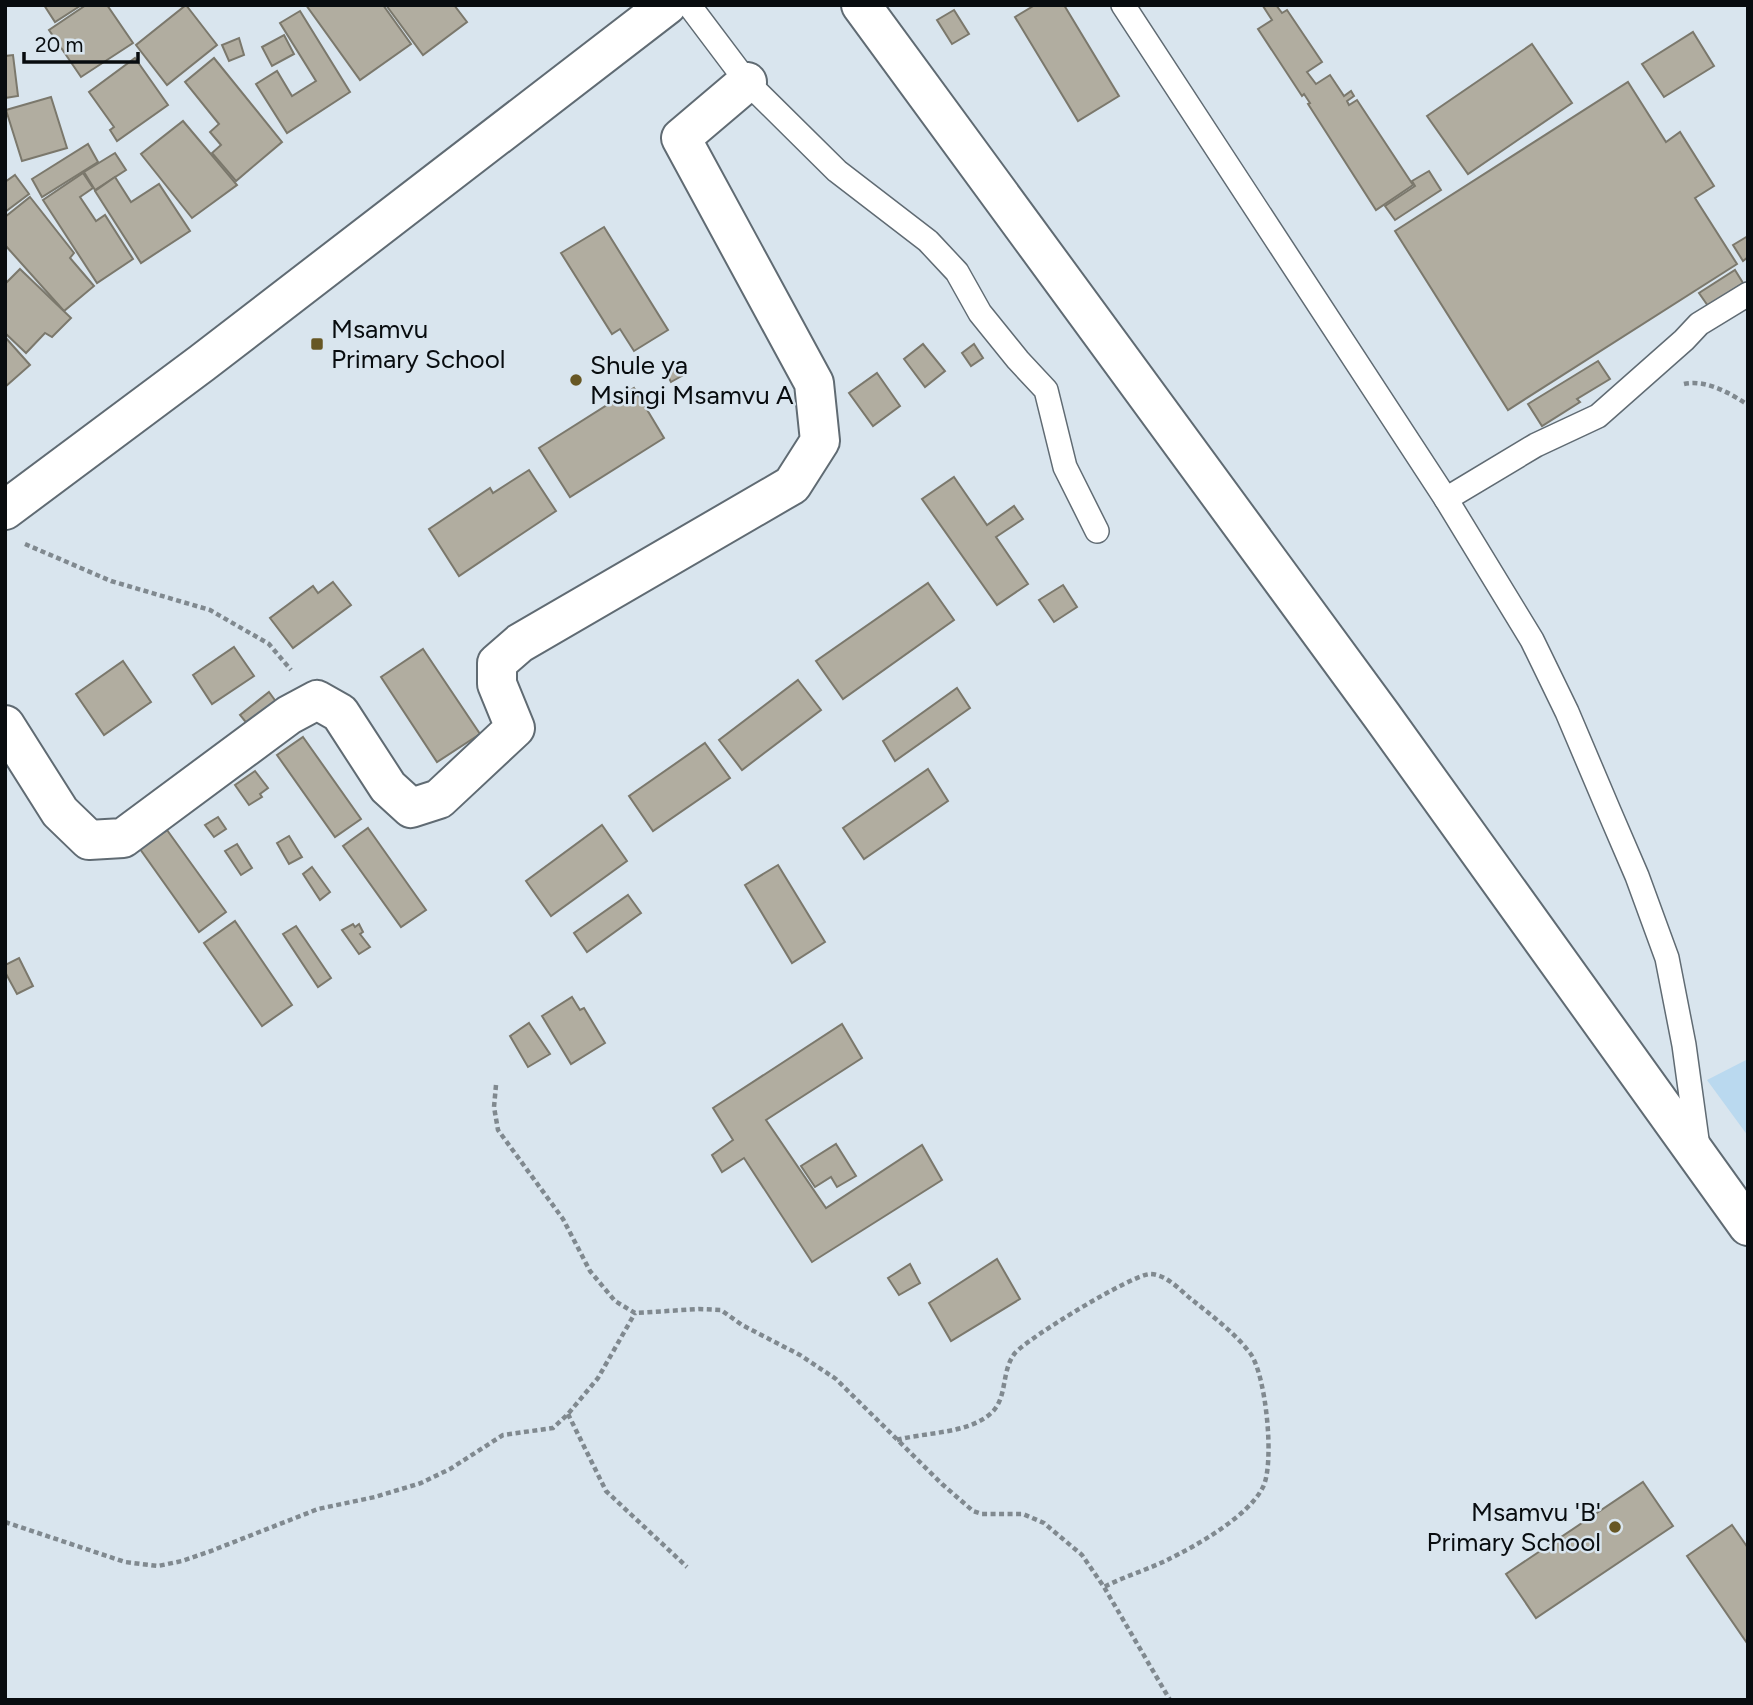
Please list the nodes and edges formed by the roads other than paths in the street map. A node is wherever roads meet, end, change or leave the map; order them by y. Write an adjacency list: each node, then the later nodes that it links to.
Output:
1 (667, 5): 8 (street)
2 (689, 5): 5 (lane)
3 (861, 5): 11 (street)
4 (1123, 5): 7 (lane)
5 (747, 82): 9 (lane); 10 (street)
6 (1748, 294): 7 (lane)
7 (1446, 499): 11 (lane)
8 (11, 525)
9 (1097, 531)
10 (5, 725)
11 (1699, 1160): 12 (street)
12 (1748, 1226)

